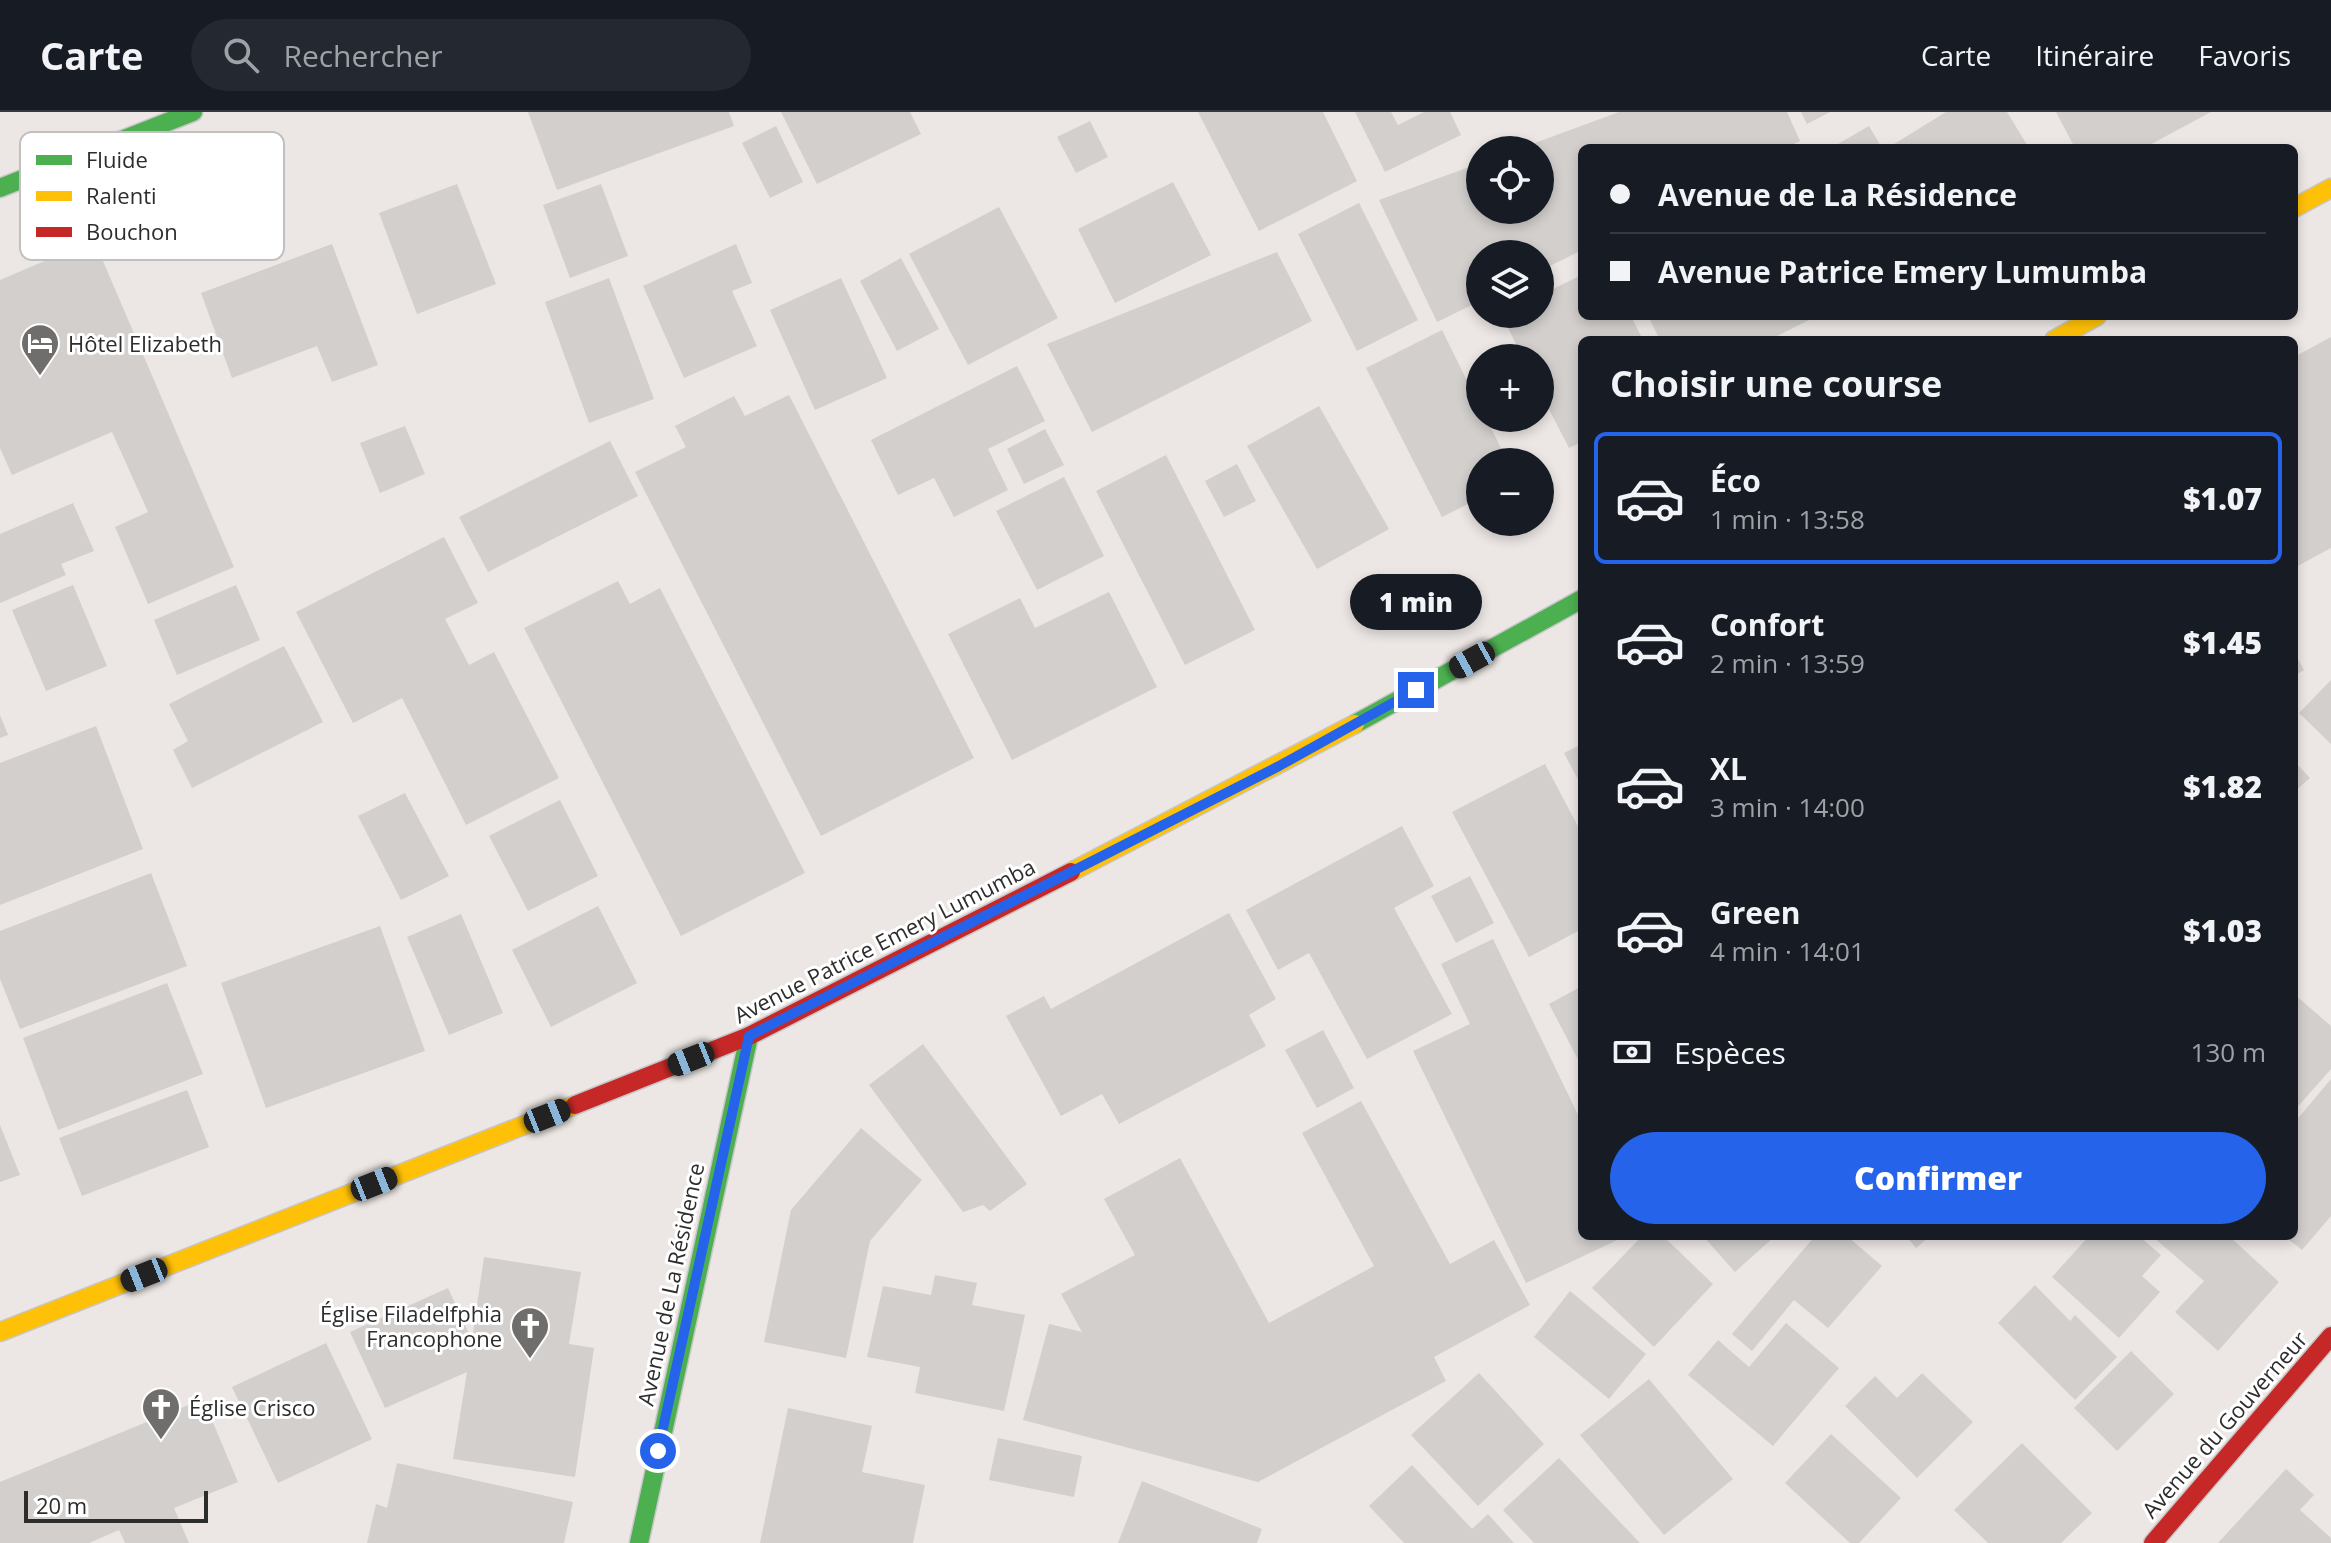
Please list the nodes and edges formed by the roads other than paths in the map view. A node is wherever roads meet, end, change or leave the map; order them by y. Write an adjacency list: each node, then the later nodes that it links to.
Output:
1 (193, 112): 2 (main road)
2 (142, 132)
3 (20, 180): 4 (main road)
4 (0, 188)
5 (2331, 188): 6 (main road)
6 (2298, 206)
7 (2090, 320): 8 (main road)
8 (2061, 336)
9 (1578, 601): 10 (main road, Avenue Patrice Emery Lumumba)
10 (749, 1036): 11 (main road, Avenue Patrice Emery Lumumba); 13 (main road, Avenue de La Résidence)
11 (0, 1332)
12 (2331, 1336): 14 (main road, Avenue du Gouverneur)
13 (639, 1543)
14 (2153, 1543)

